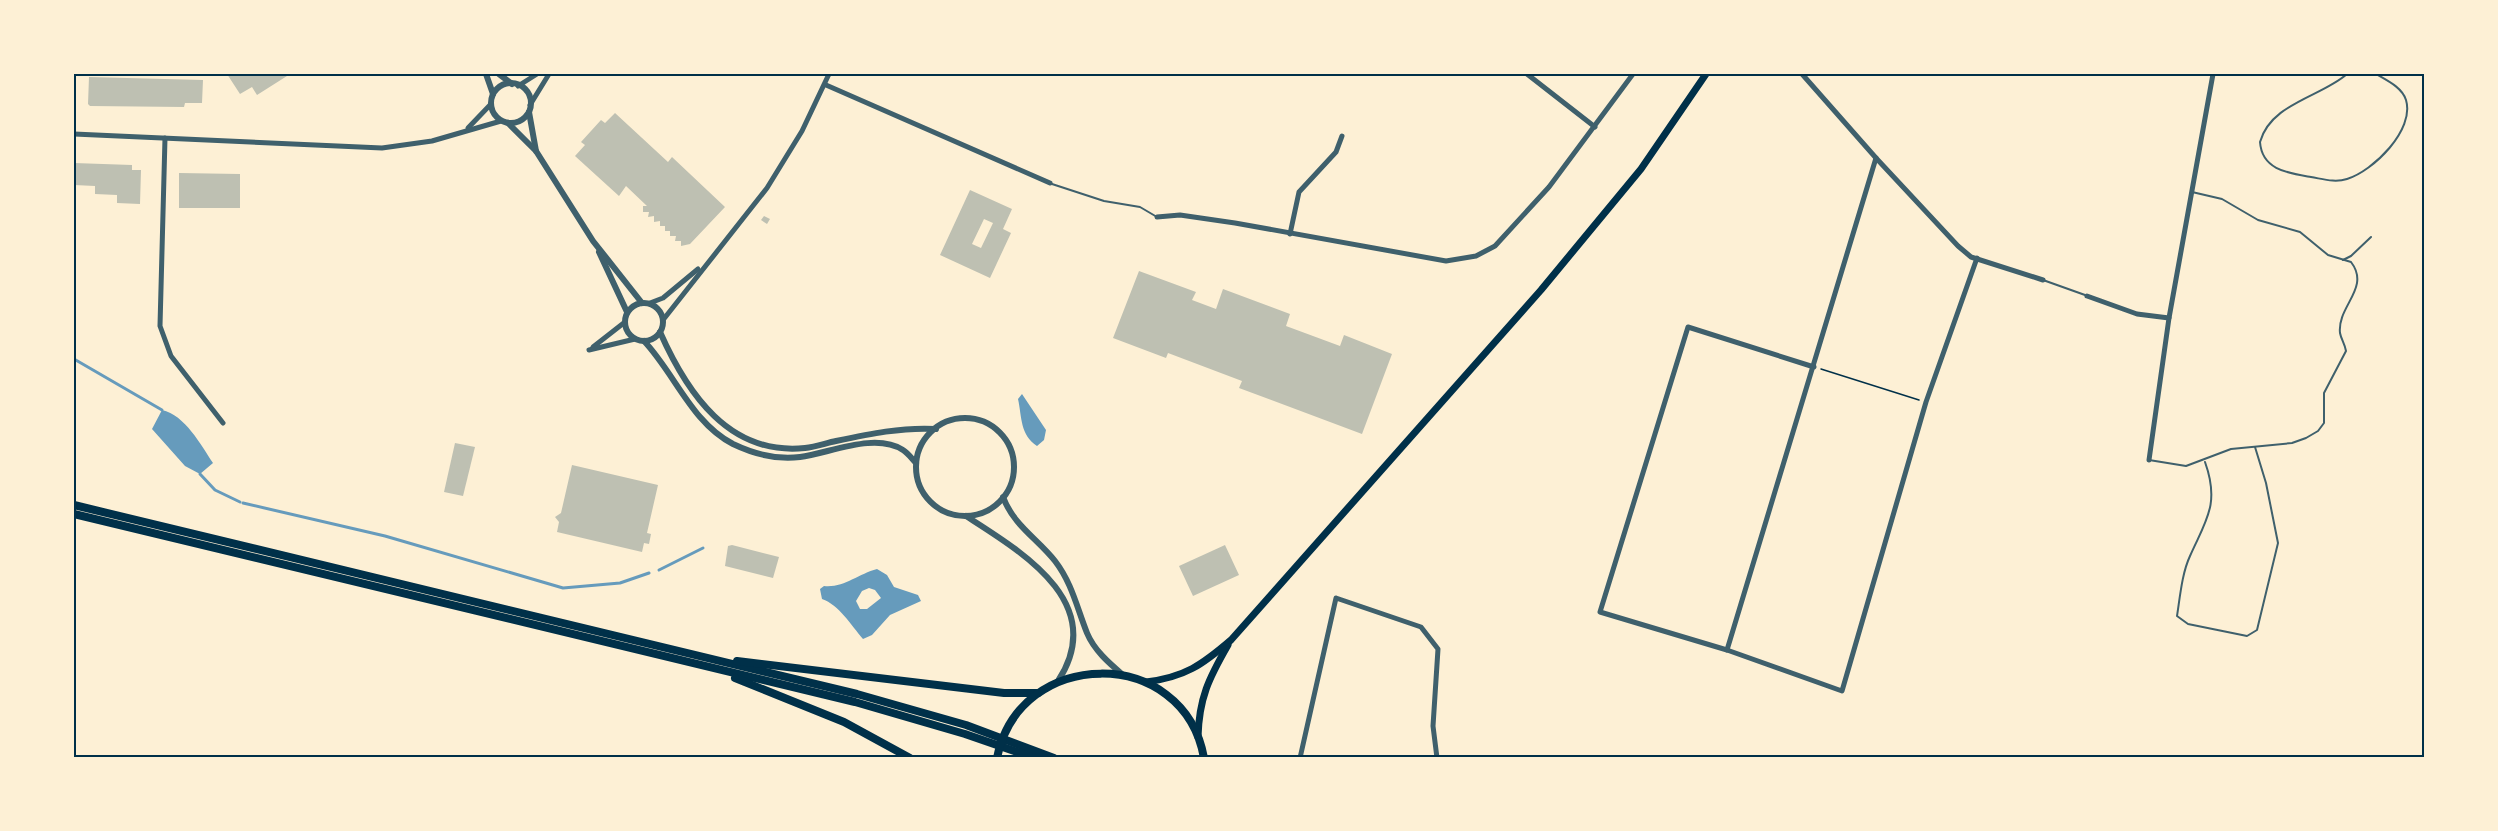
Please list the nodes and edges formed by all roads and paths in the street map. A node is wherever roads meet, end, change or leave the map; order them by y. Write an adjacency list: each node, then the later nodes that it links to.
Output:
1 (486, 74): 15 (street)
2 (499, 74): 13 (street)
3 (537, 74): 13 (street)
4 (549, 74): 17 (street)
5 (830, 74): 14 (street)
6 (1527, 74): 19 (street)
7 (1633, 74): 19 (street)
8 (1706, 74): 58 (main road)
9 (1802, 74): 25 (street)
10 (2213, 74): 27 (street)
11 (2347, 74): 12 (lane)
12 (2376, 74)
13 (515, 85): 15 (street); 17 (street)
14 (826, 85): 26 (street); 33 (street)
15 (493, 94): 16 (street)
16 (491, 104): 18 (street); 20 (street)
17 (529, 109): 18 (street); 24 (street)
18 (505, 122): 20 (street); 24 (street)
19 (1595, 127): 29 (street)
20 (466, 129): 23 (street)
21 (74, 134): 23 (street)
22 (1342, 136): 29 (street)
23 (165, 138): 48 (street)
24 (536, 151): 31 (street)
25 (1876, 158): 32 (street); 46 (street)
26 (1050, 183): 28 (lane)
27 (2191, 192): 34 (lane); 40 (street)
28 (1157, 216): 29 (street)
29 (1290, 234)
30 (2371, 237): 34 (lane)
31 (593, 241): 37 (street); 39 (street)
32 (1977, 258): 35 (street); 47 (street)
33 (709, 260): 38 (street); 41 (street)
34 (2343, 260): 50 (lane)
35 (2043, 280): 36 (lane)
36 (2087, 296): 40 (street)
37 (642, 303): 38 (street); 39 (street)
38 (650, 303): 41 (street)
39 (627, 312): 42 (street)
40 (2169, 318): 51 (street)
41 (663, 320): 43 (street)
42 (625, 322): 44 (street); 44 (street)
43 (660, 332): 45 (street); 49 (street)
44 (635, 339): 45 (street)
45 (644, 341): 53 (street)
46 (1814, 367): 47 (path); 59 (street); 59 (street)
47 (1926, 402): 59 (street)
48 (223, 423)
49 (936, 429): 53 (street); 54 (street)
50 (2255, 447): 52 (lane); 52 (lane)
51 (2149, 460): 52 (lane)
52 (2205, 461)
53 (916, 463): 57 (street)
54 (1003, 497): 57 (street); 62 (street)
55 (74, 505): 60 (highway)
56 (74, 514): 61 (highway)
57 (966, 516): 63 (street)
58 (1231, 640): 64 (main road); 66 (main road)
59 (1727, 650)
60 (696, 656): 65 (highway); 71 (highway)
61 (680, 660): 68 (highway); 70 (highway)
62 (1123, 675): 63 (highway); 64 (highway)
63 (1058, 681): 65 (highway)
64 (1146, 682): 66 (highway)
65 (1038, 693): 69 (highway)
66 (1198, 736): 67 (highway)
67 (1205, 756)
68 (910, 758)
69 (997, 758)
70 (1035, 758)
71 (1054, 758)
72 (1300, 758): 73 (street)
73 (1437, 758)

